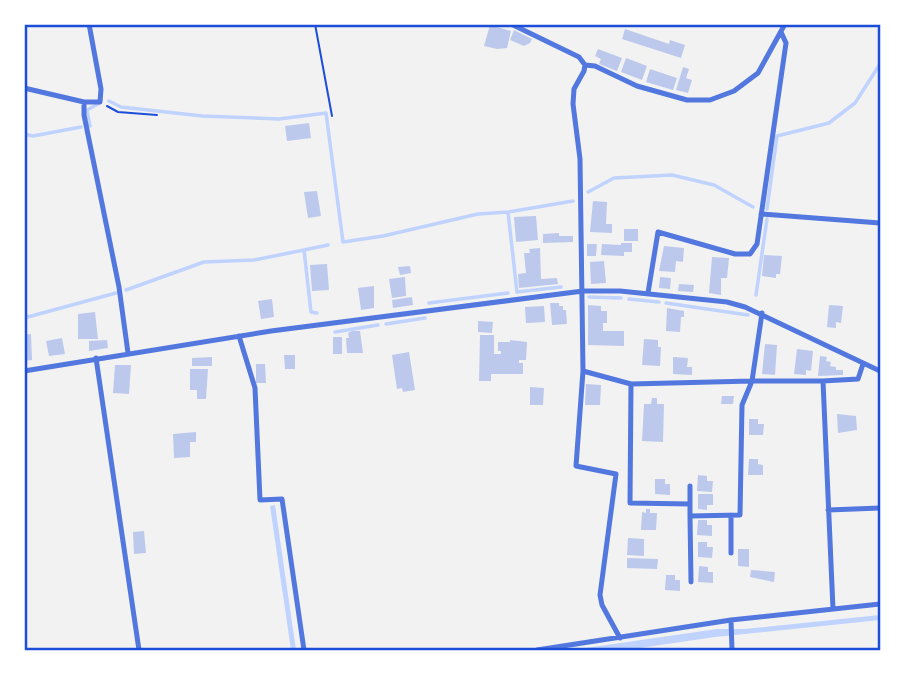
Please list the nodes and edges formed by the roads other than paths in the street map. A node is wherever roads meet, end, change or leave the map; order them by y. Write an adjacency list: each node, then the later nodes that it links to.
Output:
1 (89, 24): 7 (street)
2 (511, 24): 5 (street)
3 (785, 24): 4 (street)
4 (781, 32): 5 (street); 8 (street)
5 (585, 65): 10 (street)
6 (24, 88): 7 (street)
7 (84, 102): 14 (street)
8 (761, 214): 9 (street); 11 (street)
9 (880, 223)
10 (583, 291): 11 (street); 13 (street); 18 (street)
11 (648, 293): 12 (street)
12 (762, 313): 16 (street); 20 (street)
13 (239, 336): 14 (street); 36 (street)
14 (128, 353): 15 (street)
15 (96, 358): 17 (street); 35 (street)
16 (863, 364): 19 (street); 21 (street)
17 (24, 371)
18 (583, 371): 22 (street); 34 (street)
19 (880, 371)
20 (752, 381): 21 (street); 22 (street); 27 (street)
21 (823, 382): 26 (street)
22 (631, 384): 24 (street)
23 (690, 486): 24 (street)
24 (690, 504): 28 (street)
25 (880, 508): 26 (street)
26 (828, 510): 32 (street)
27 (731, 515): 28 (street); 29 (street)
28 (691, 516): 30 (street)
29 (731, 553)
30 (691, 582)
31 (880, 604): 32 (street)
32 (833, 609): 33 (street)
33 (730, 620): 34 (street); 38 (street)
34 (620, 638): 37 (street)
35 (139, 650)
36 (304, 650)
37 (537, 650)
38 (734, 650)

